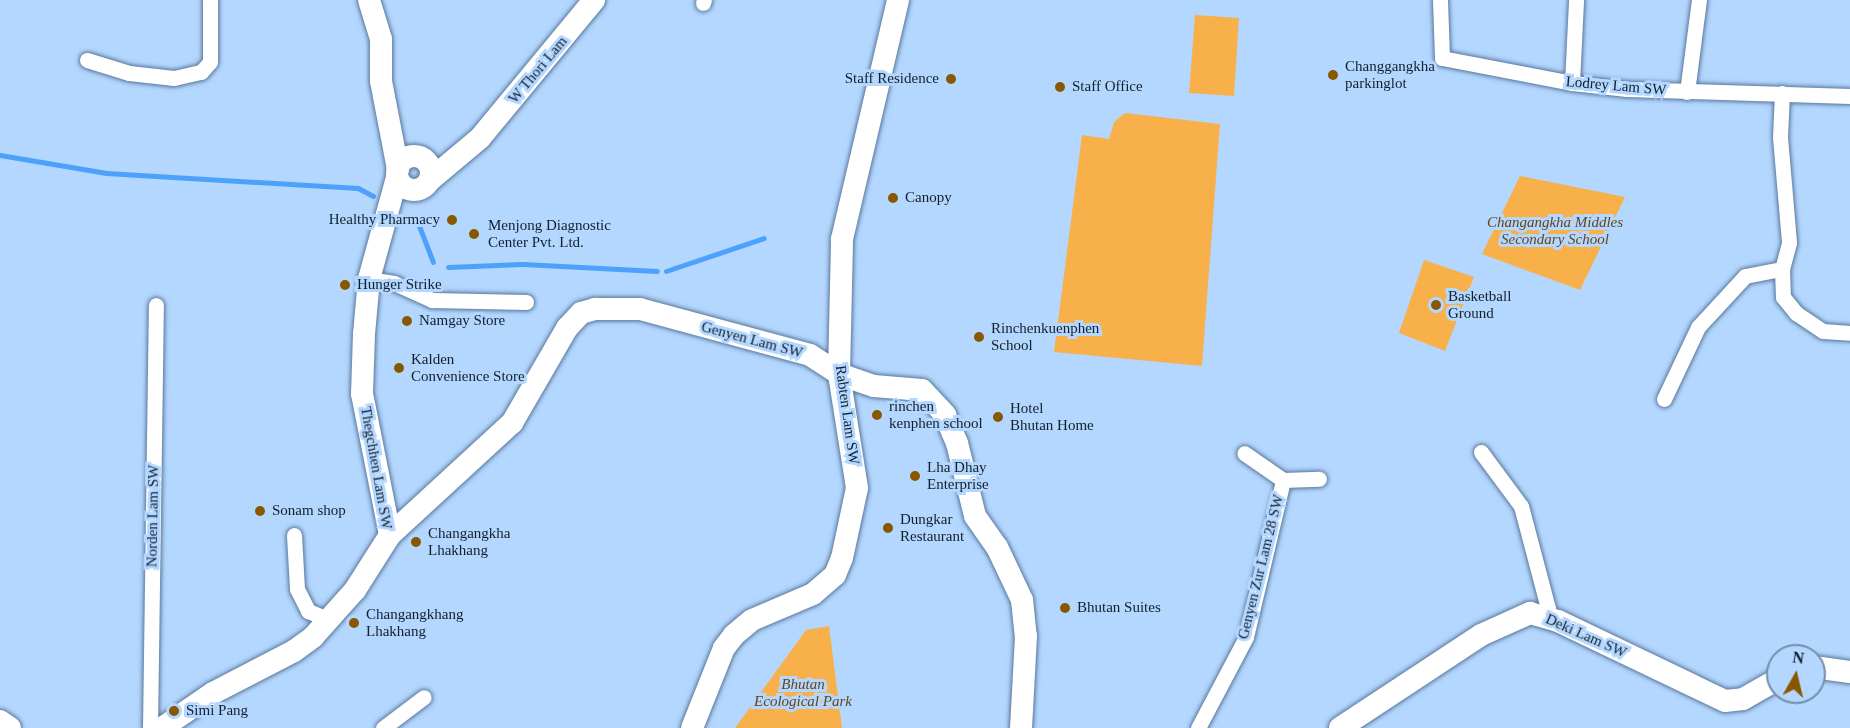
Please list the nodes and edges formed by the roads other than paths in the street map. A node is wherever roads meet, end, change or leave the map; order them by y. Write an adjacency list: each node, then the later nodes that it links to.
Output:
1 (210, 0): 8 (street)
2 (369, 0): 13 (main road)
3 (594, 0): 13 (main road, W Thori Lam)
4 (898, 0): 19 (main road, Rabten Lam SW)
5 (1440, 0): 9 (street, Lodrey Lam SW)
6 (1576, 0): 9 (street)
7 (1699, 0): 10 (street)
8 (87, 60)
9 (1572, 83): 10 (street, Lodrey Lam SW)
10 (1687, 92): 11 (street, Lodrey Lam SW)
11 (1782, 93): 12 (street, Lodrey Lam SW); 14 (street)
12 (1850, 96)
13 (414, 172): 15 (main road, Thegchhen Lam SW)
14 (1782, 268): 18 (street); 20 (street)
15 (369, 279): 16 (street); 26 (main road, Thegchhen Lam SW)
16 (526, 302)
17 (156, 305): 35 (street, Norden Lam SW)
18 (1850, 333)
19 (839, 374): 26 (main road, Genyen Lam SW); 38 (main road, Rabten Lam SW); 39 (main road, Genyen Lam SW)
20 (1664, 399)
21 (1481, 452): 27 (street)
22 (1244, 453): 24 (street, Genyen Zur Lam 28 SW)
23 (1319, 479): 24 (street)
24 (1283, 480): 40 (street, Genyen Zur Lam 28 SW)
25 (294, 535): 28 (street)
26 (390, 535): 28 (main road, Thegchhen Lam SW)
27 (1547, 617): 31 (main road, Deki Lam SW); 41 (main road, Deki Lam SW)
28 (330, 620): 36 (main road, Thegchhen Lam SW)
29 (1826, 669): 30 (main road)
30 (1850, 672)
31 (1766, 686)
32 (424, 697): 37 (street)
33 (0, 721): 34 (main road)
34 (10, 728)
35 (150, 728)
36 (162, 728)
37 (383, 728)
38 (692, 728)
39 (1021, 728)
40 (1198, 728)
41 (1340, 728)

